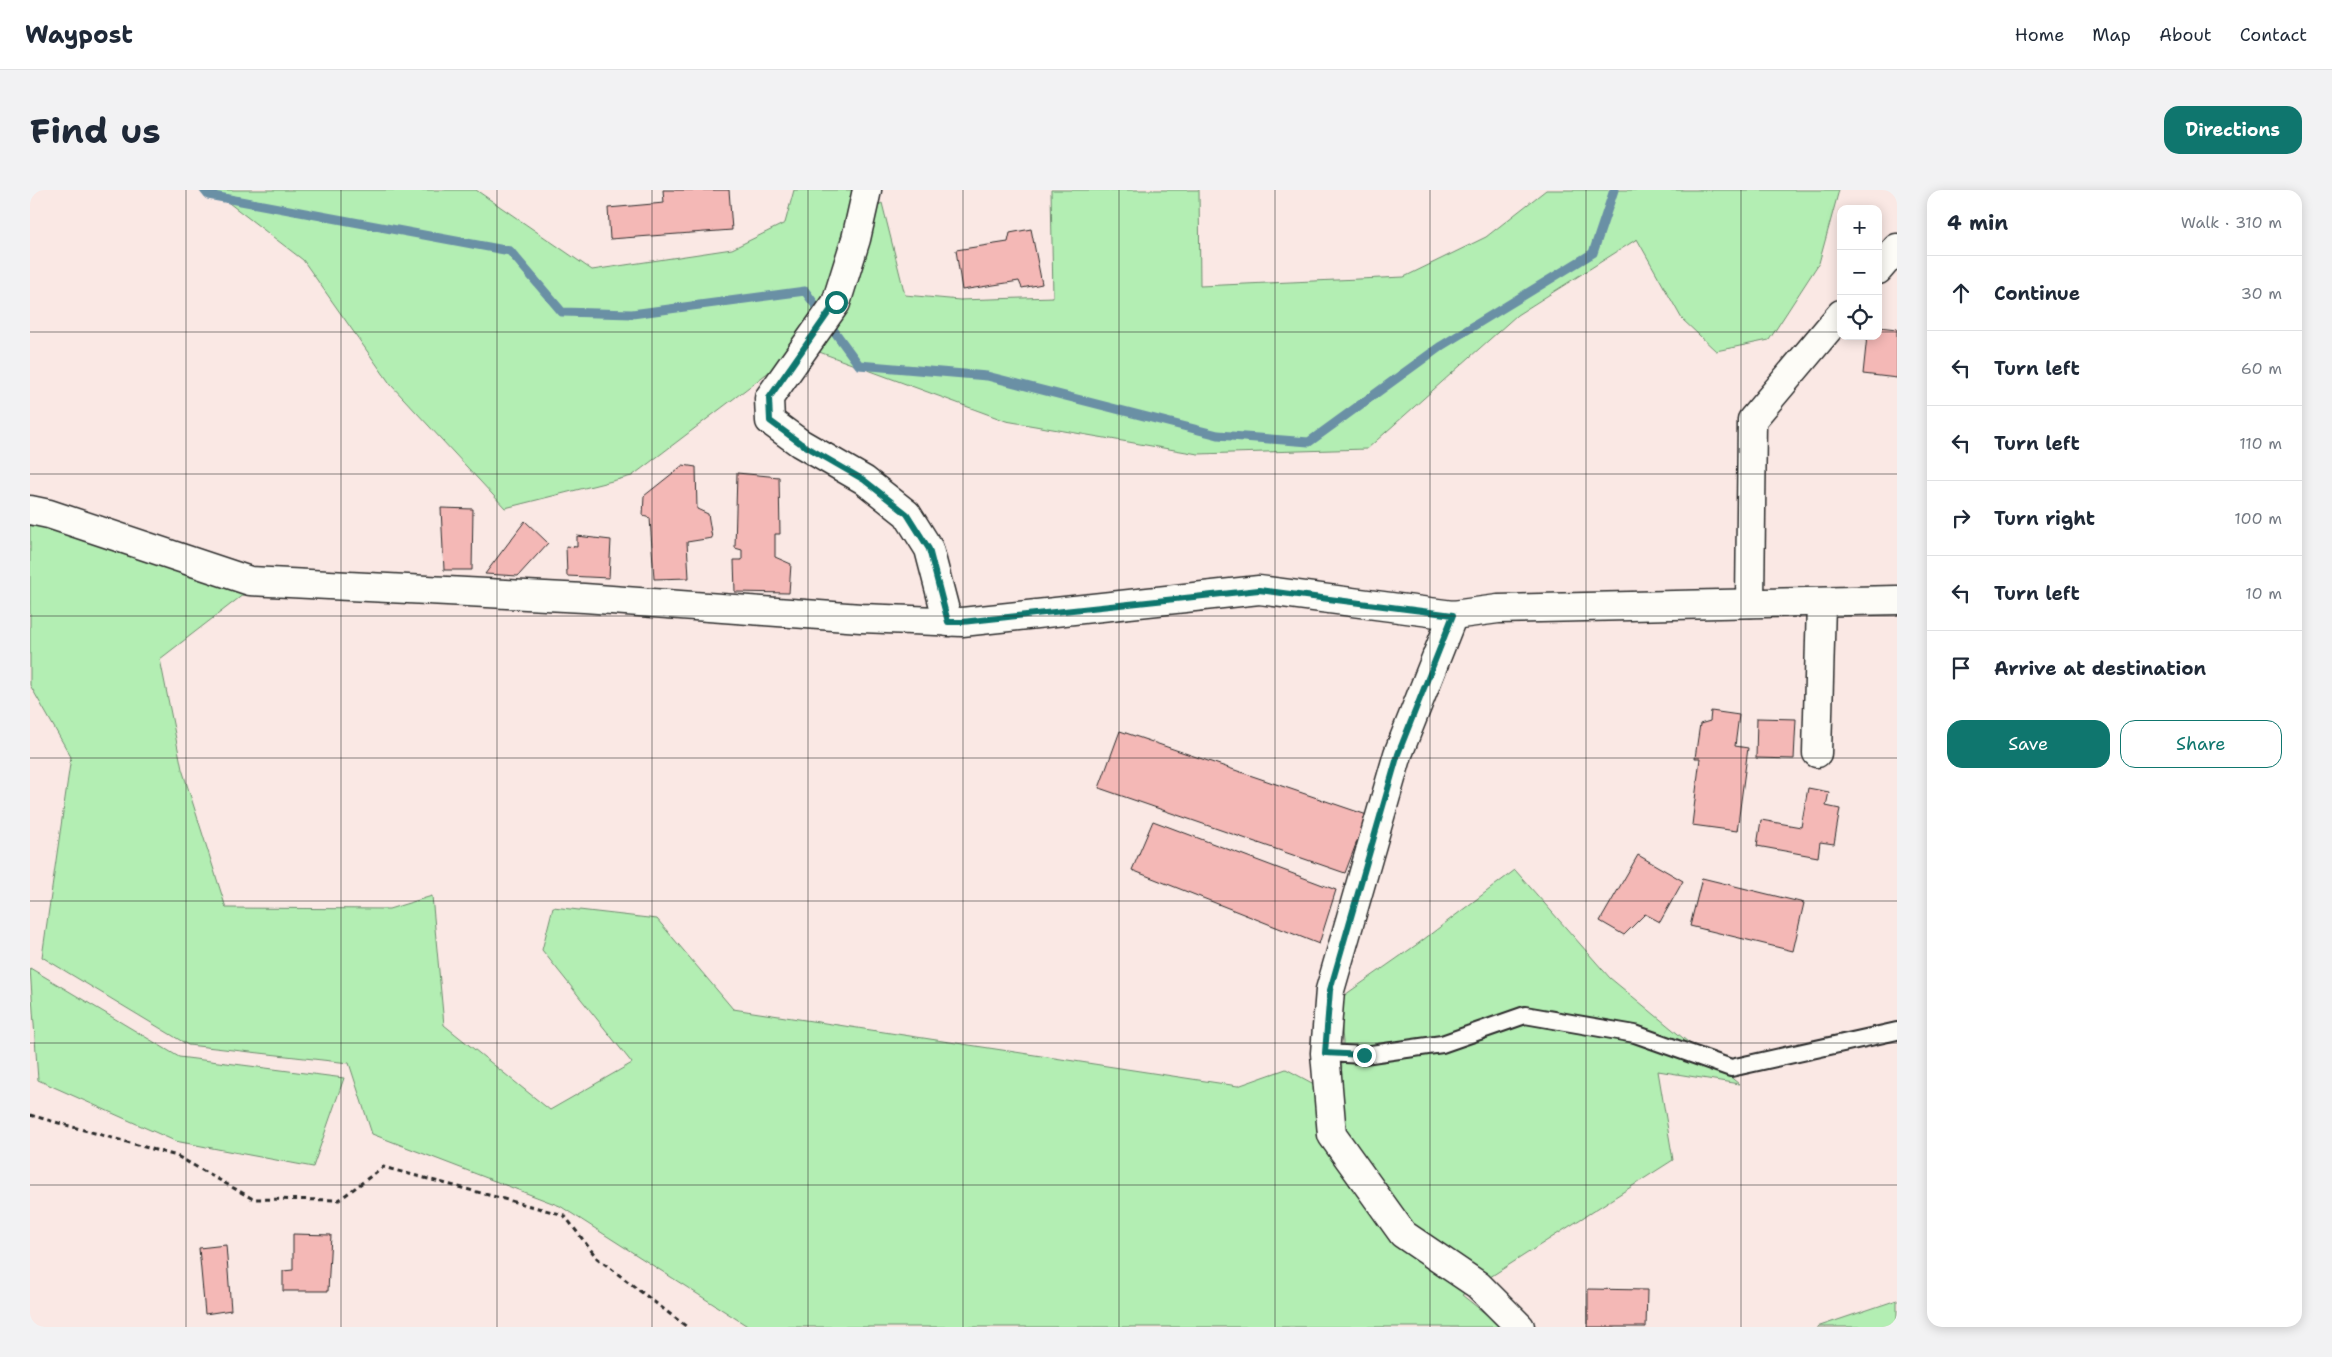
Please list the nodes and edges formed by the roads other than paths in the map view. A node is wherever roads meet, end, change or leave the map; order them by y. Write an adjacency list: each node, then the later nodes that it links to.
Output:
1 (867, 190): 10 (street)
2 (1897, 248): 3 (street)
3 (1882, 265)
4 (1837, 319): 7 (street)
5 (30, 510): 10 (street)
6 (1897, 600): 8 (street)
7 (1750, 603): 8 (street); 9 (street)
8 (1821, 603): 11 (street)
9 (1453, 615): 10 (street); 13 (street)
10 (948, 622)
11 (1817, 754)
12 (1897, 1031): 13 (lane)
13 (1325, 1053): 14 (street)
14 (1520, 1327)

